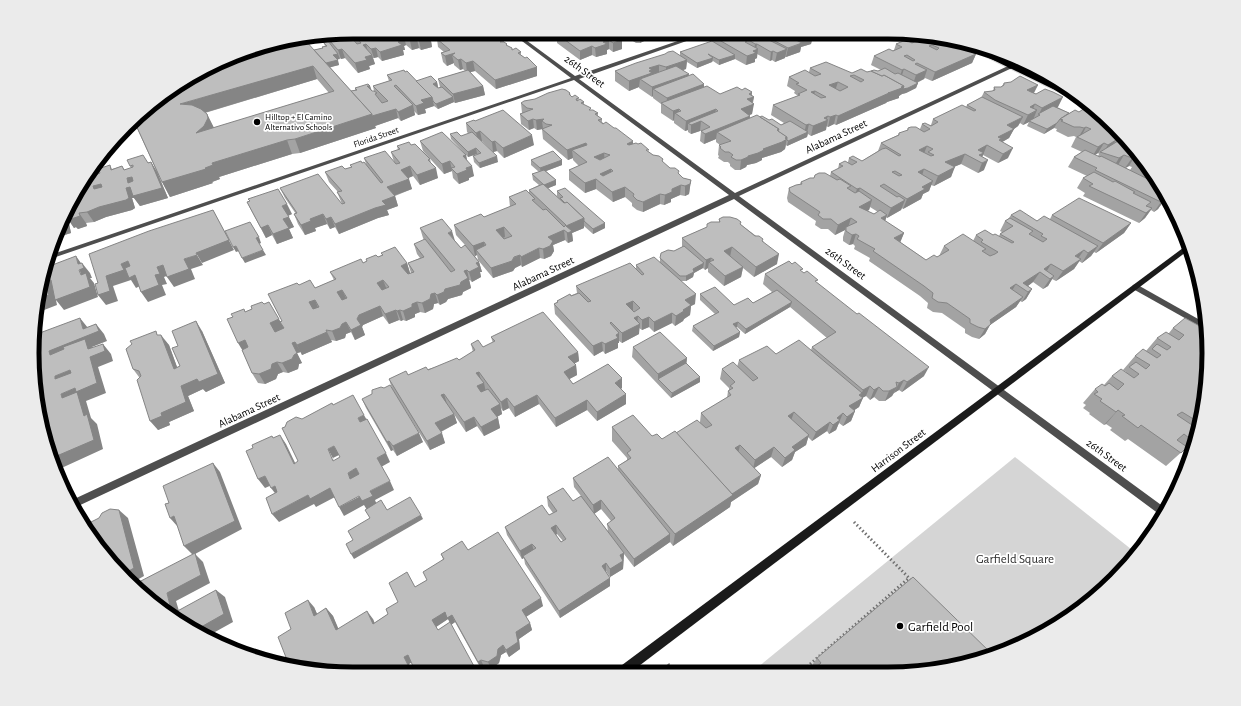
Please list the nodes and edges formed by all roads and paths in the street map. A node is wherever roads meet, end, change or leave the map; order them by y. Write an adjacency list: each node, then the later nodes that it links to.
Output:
1 (521, 39): 6 (street, 26th Street)
2 (690, 39): 6 (street, Florida Street)
3 (983, 54): 5 (main road)
4 (1015, 66): 5 (street, Alabama Street)
5 (1010, 68): 7 (main road); 8 (street, Alabama Street)
6 (574, 79): 8 (street, 26th Street); 10 (street, Florida Street)
7 (1062, 92)
8 (734, 196): 13 (street, 26th Street); 14 (street, Alabama Street)
9 (1184, 250): 11 (street, Harrison Street)
10 (55, 256)
11 (1136, 287): 12 (street); 13 (street, Harrison Street)
12 (1200, 324)
13 (999, 390): 15 (street, Harrison Street); 16 (street, 26th Street)
14 (77, 503)
15 (840, 509): 17 (path); 19 (street, Harrison Street)
16 (1160, 510)
17 (909, 578): 18 (path); 20 (path)
18 (914, 583)
19 (629, 667)
20 (807, 667)

